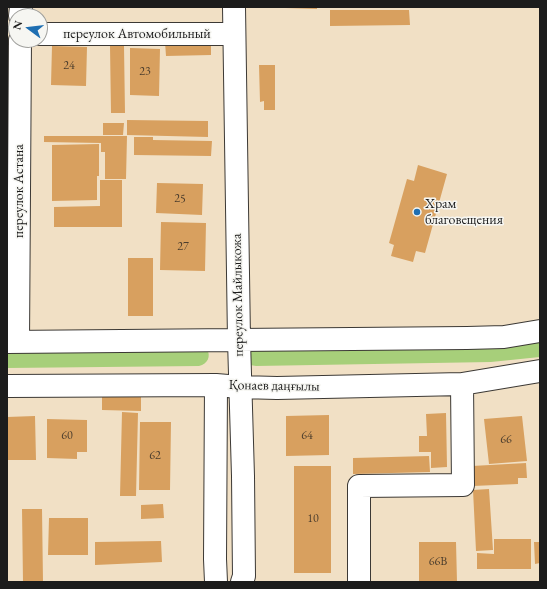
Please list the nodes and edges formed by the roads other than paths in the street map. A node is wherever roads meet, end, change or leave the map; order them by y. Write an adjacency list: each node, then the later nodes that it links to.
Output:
1 (234, 7): 3 (street, переулок Майлыкожа)
2 (48, 34): 3 (street, переулок Автомобильный)
3 (234, 34): 6 (street, переулок Майлыкожа)
4 (20, 48): 7 (street, переулок Астана)
5 (540, 331): 6 (street)
6 (239, 340): 7 (street); 12 (street, переулок Майлыкожа)
7 (13, 342)
8 (540, 371): 9 (street, Қонаев даңғылы)
9 (462, 384): 12 (street, Қонаев даңғылы); 15 (street)
10 (216, 385): 11 (street, Қонаев даңғылы); 12 (street, Қонаев даңғылы); 13 (street)
11 (7, 386)
12 (240, 387): 14 (street, переулок Майлыкожа)
13 (216, 582)
14 (242, 582)
15 (359, 582)

